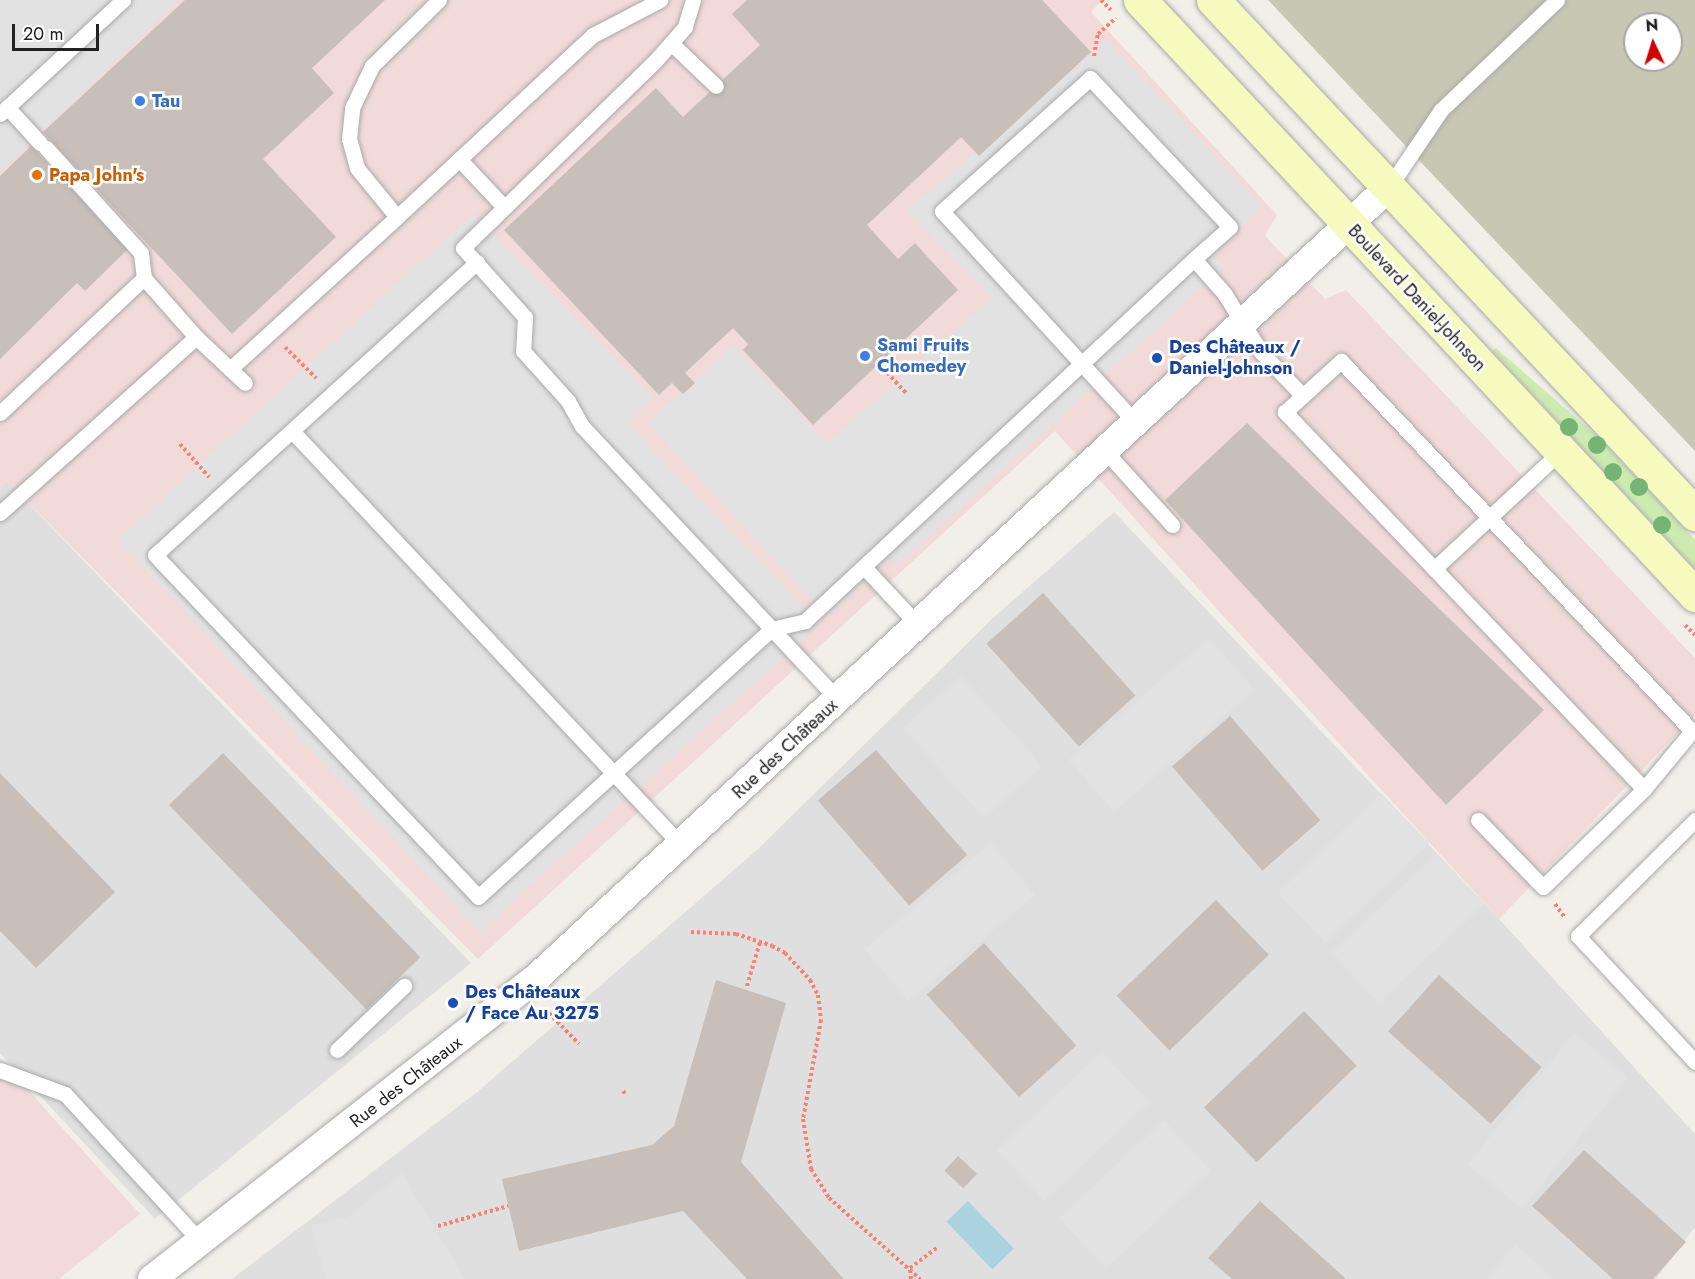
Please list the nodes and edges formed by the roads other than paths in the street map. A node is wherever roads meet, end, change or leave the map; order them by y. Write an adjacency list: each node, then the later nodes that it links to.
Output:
1 (123, 0): 10 (lane)
2 (439, 0): 14 (lane)
3 (660, 0): 11 (lane)
4 (693, 0): 8 (lane)
5 (1140, 0): 15 (street, Boulevard Daniel-Johnson)
6 (1213, 0): 12 (street)
7 (1557, 0): 12 (lane)
8 (671, 43): 9 (lane); 13 (lane)
9 (716, 86)
10 (4, 110): 18 (lane)
11 (459, 159): 13 (lane); 14 (lane)
12 (1389, 187): 15 (street, Rue des Châteaux); 31 (street)
13 (504, 207): 17 (lane)
14 (397, 217): 22 (lane)
15 (1348, 224): 19 (street, Rue des Châteaux); 29 (street, Boulevard Daniel-Johnson)
16 (1194, 259): 19 (lane); 21 (lane); 21 (lane)
17 (477, 262): 27 (lane); 38 (lane)
18 (144, 278): 20 (lane); 25 (lane)
19 (1242, 322): 24 (lane); 26 (street, Rue des Châteaux)
20 (196, 337): 22 (lane); 30 (lane)
21 (1083, 362): 26 (lane); 34 (lane)
22 (230, 369): 23 (lane)
23 (245, 382)
24 (1302, 395): 32 (lane); 35 (lane)
25 (0, 413)
26 (1136, 423): 28 (street, Rue des Châteaux)
27 (292, 431): 40 (lane); 40 (lane)
28 (1105, 451): 33 (lane); 37 (street, Rue des Châteaux)
29 (1560, 451): 32 (lane); 36 (street, Boulevard Daniel-Johnson)
30 (0, 513)
31 (1695, 514)
32 (1489, 519): 35 (lane); 41 (lane)
33 (1172, 525)
34 (864, 567): 37 (lane); 38 (lane)
35 (1434, 569): 41 (lane)
36 (1695, 595)
37 (918, 625): 39 (street, Rue des Châteaux)
38 (771, 629): 39 (lane); 40 (lane)
39 (838, 700): 44 (street, Rue des Châteaux)
40 (615, 772): 44 (lane)
41 (1644, 789): 42 (lane)
42 (1478, 820)
43 (1695, 820): 47 (lane)
44 (681, 845): 49 (street, Rue des Châteaux)
45 (404, 986): 46 (lane)
46 (337, 1050)
47 (1695, 1062)
48 (0, 1070): 49 (lane)
49 (201, 1242): 50 (street, Rue des Châteaux)
50 (152, 1279)

